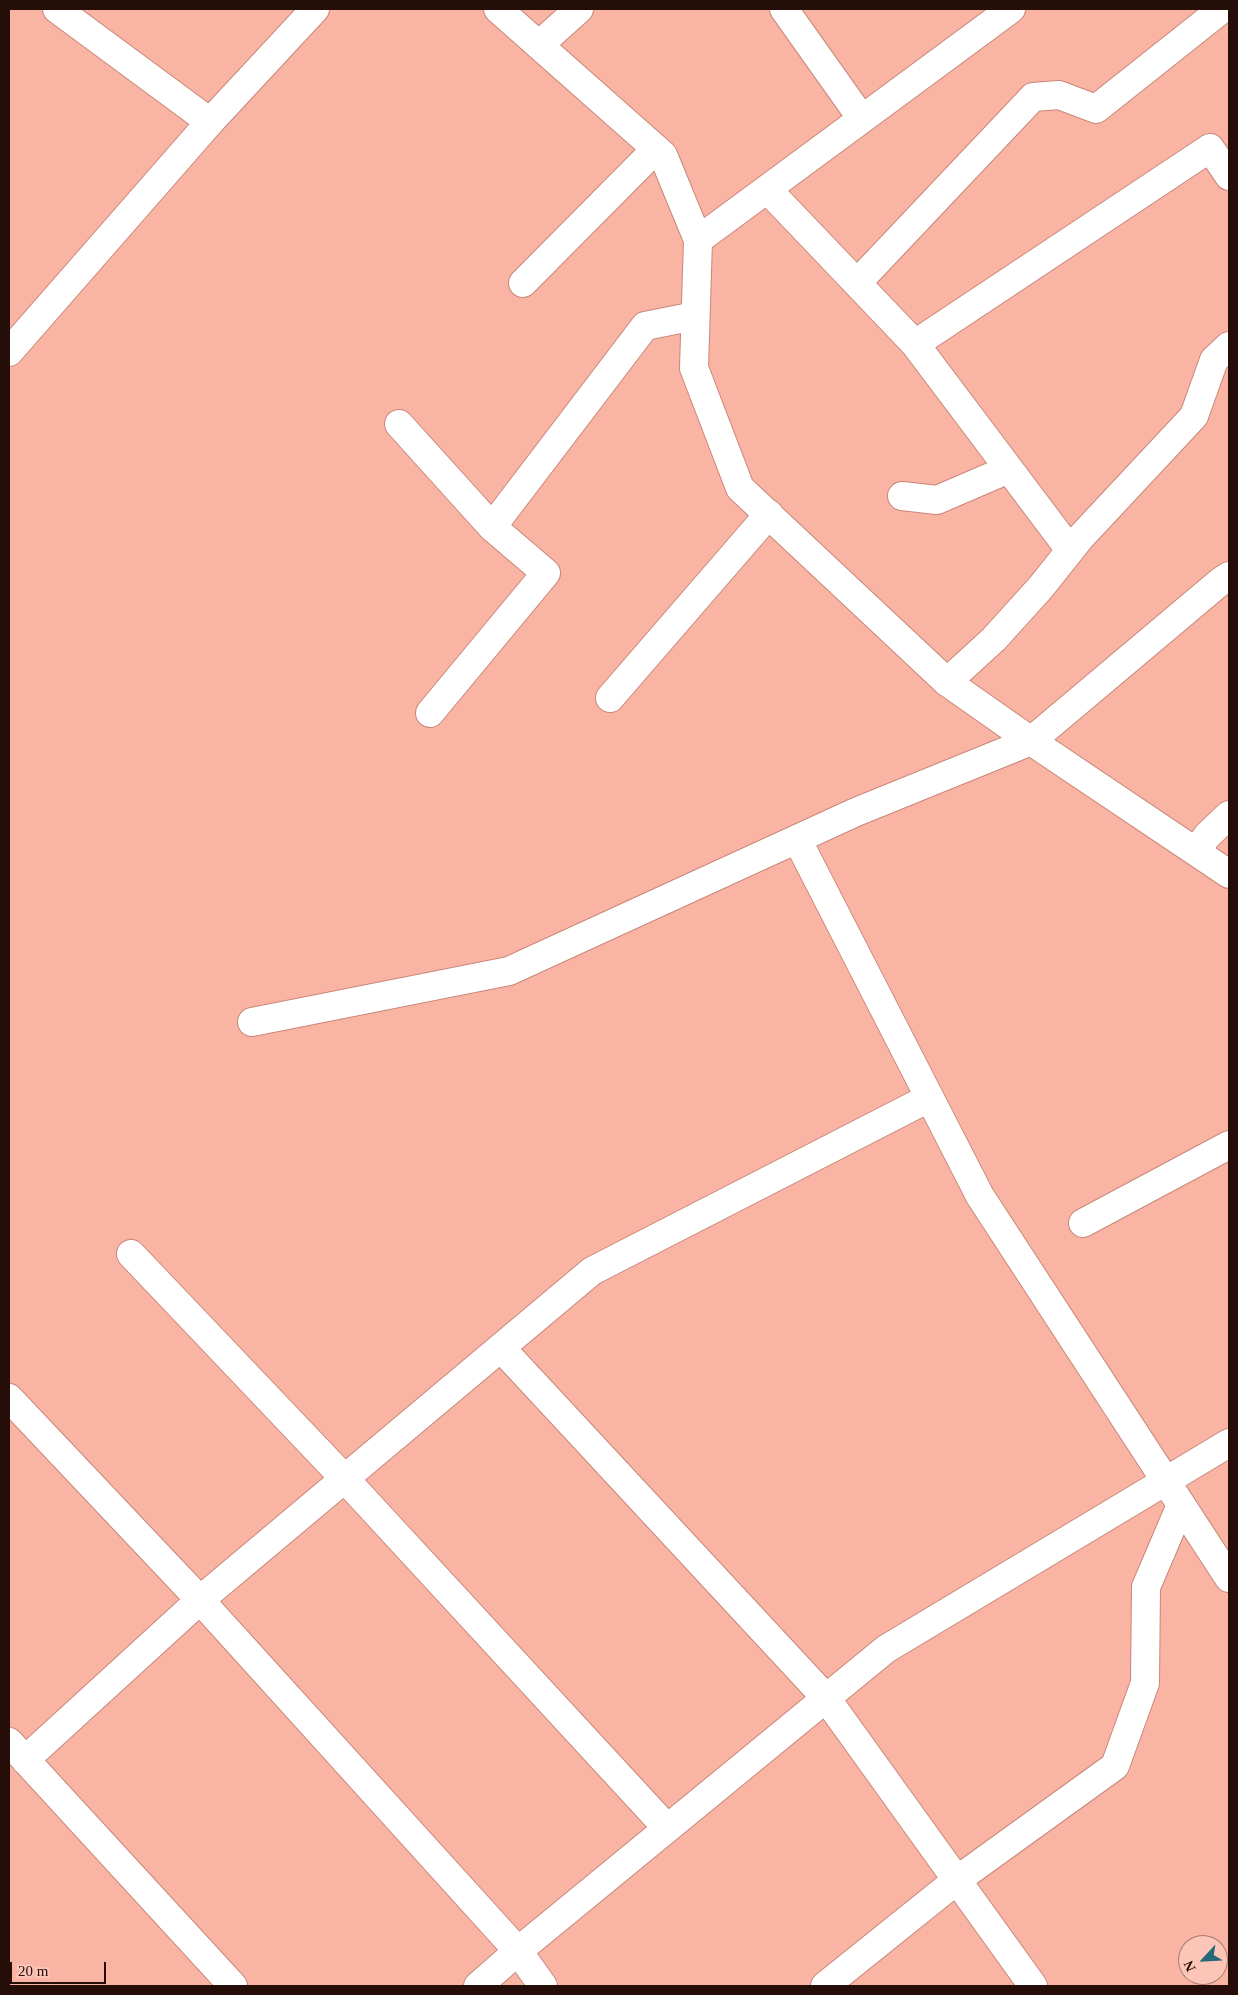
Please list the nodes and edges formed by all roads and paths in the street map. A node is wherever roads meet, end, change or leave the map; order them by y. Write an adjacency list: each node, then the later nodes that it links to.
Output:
1 (58, 9): 10 (street)
2 (315, 9): 10 (street)
3 (498, 9): 8 (street)
4 (578, 9): 8 (street)
5 (784, 9): 9 (street)
6 (1010, 9): 9 (street)
7 (1222, 9): 16 (street)
8 (539, 45): 11 (street)
9 (862, 119): 13 (street)
10 (210, 122): 20 (street)
11 (656, 149): 14 (street); 15 (street)
12 (1229, 176): 18 (street)
13 (767, 189): 14 (street); 16 (street)
14 (698, 240): 17 (street)
15 (523, 283)
16 (857, 283): 18 (street)
17 (695, 316): 24 (street); 25 (street)
18 (915, 344): 22 (street)
19 (1229, 346): 26 (street)
20 (9, 352)
21 (399, 424): 25 (street)
22 (1009, 469): 23 (street); 26 (street)
23 (902, 496)
24 (769, 514): 28 (street); 29 (street)
25 (492, 527): 30 (street)
26 (1070, 550): 28 (street)
27 (1229, 576): 31 (street)
28 (947, 682): 31 (street)
29 (610, 698)
30 (430, 712)
31 (1031, 741): 33 (street); 34 (street)
32 (1229, 815): 34 (street)
33 (797, 839): 36 (street); 37 (street)
34 (1196, 851): 35 (street)
35 (1229, 874)
36 (252, 1022)
37 (929, 1098): 41 (street); 45 (street)
38 (1229, 1145): 39 (street)
39 (1083, 1223)
40 (131, 1254): 44 (street)
41 (501, 1348): 44 (street); 49 (street)
42 (9, 1398): 48 (street)
43 (1229, 1443): 45 (street)
44 (345, 1479): 48 (street); 51 (street)
45 (1166, 1481): 46 (street); 49 (street)
46 (1181, 1505): 47 (street); 52 (street)
47 (1229, 1578)
48 (200, 1600): 50 (street); 53 (street)
49 (826, 1698): 51 (street); 52 (street)
50 (17, 1751): 54 (street)
51 (667, 1828): 53 (street)
52 (957, 1880): 57 (street); 58 (street)
53 (518, 1951): 55 (street); 56 (street)
54 (233, 1986)
55 (478, 1986)
56 (544, 1986)
57 (825, 1986)
58 (1033, 1986)

